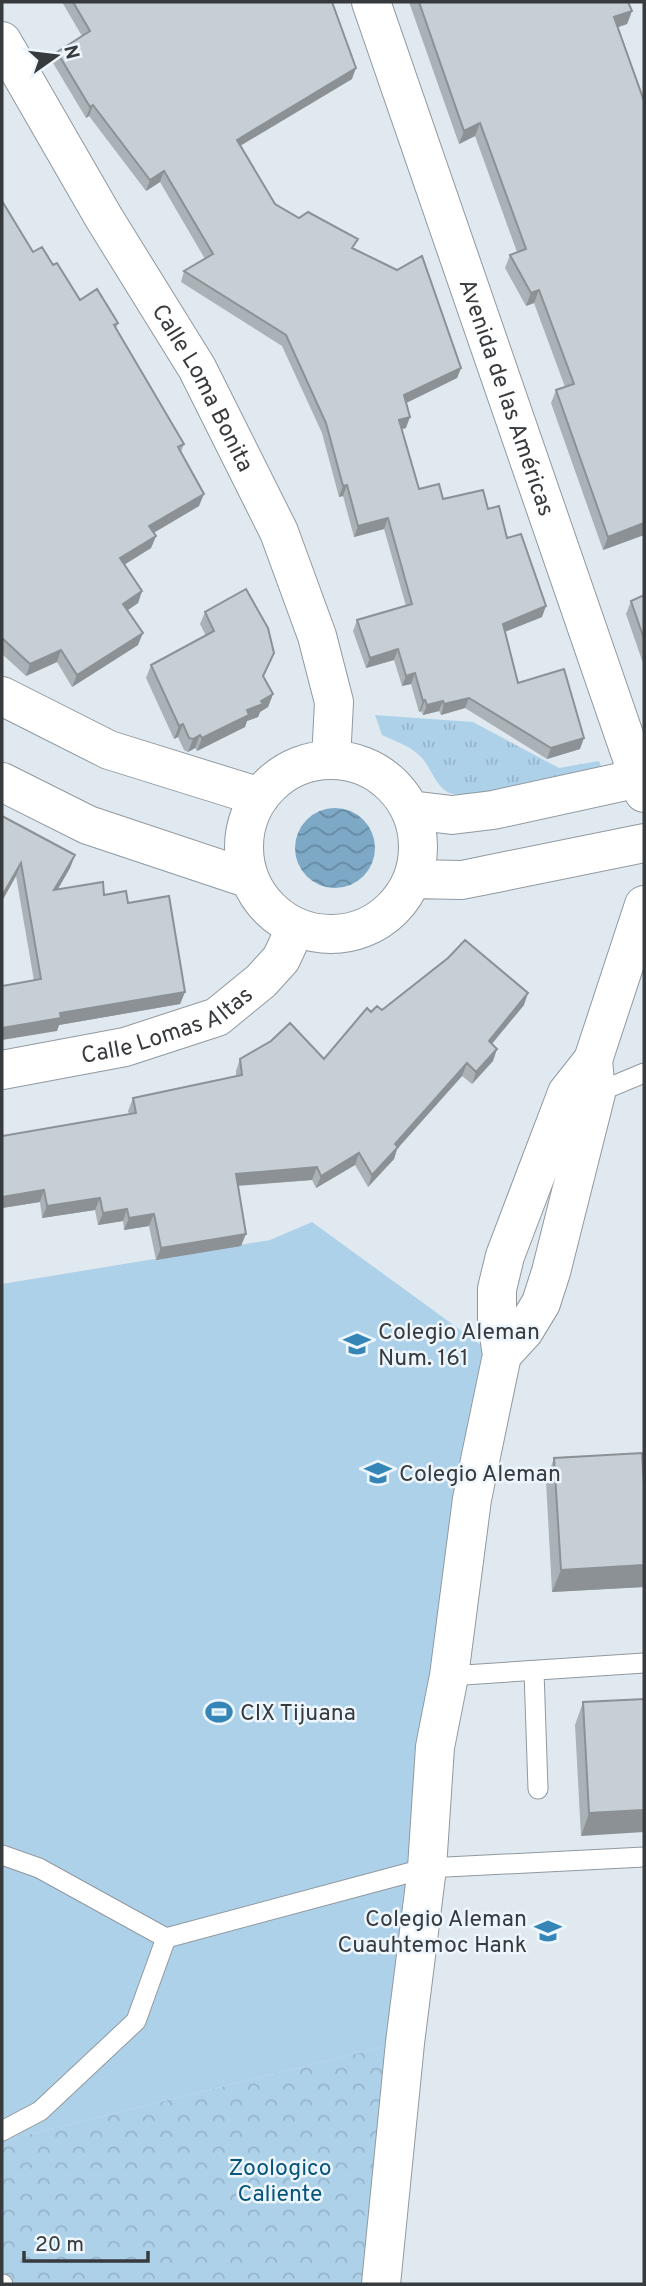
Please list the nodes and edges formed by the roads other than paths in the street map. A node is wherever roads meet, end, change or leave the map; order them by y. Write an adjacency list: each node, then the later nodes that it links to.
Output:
1 (371, 2): 6 (street, Avenida de las Américas)
2 (2, 41): 4 (street, Calle Loma Bonita)
3 (2, 696): 7 (street)
4 (331, 760): 7 (street); 8 (street)
5 (2, 782): 10 (street)
6 (643, 782): 8 (street)
7 (260, 797): 10 (street)
8 (410, 810): 11 (street)
9 (644, 843): 11 (street)
10 (250, 879): 13 (street)
11 (412, 879): 13 (street)
12 (644, 905): 16 (street)
13 (296, 927): 14 (street, Calle Lomas Altas)
14 (2, 1070)
15 (644, 1073): 16 (lane)
16 (594, 1076): 19 (street)
17 (644, 1663): 18 (lane)
18 (534, 1671): 19 (lane); 20 (lane)
19 (449, 1676): 23 (street)
20 (538, 1788)
21 (2, 1855): 24 (lane)
22 (644, 1857): 23 (lane)
23 (427, 1868): 24 (lane); 26 (street)
24 (166, 1938): 25 (lane)
25 (2, 2131)
26 (380, 2284)

